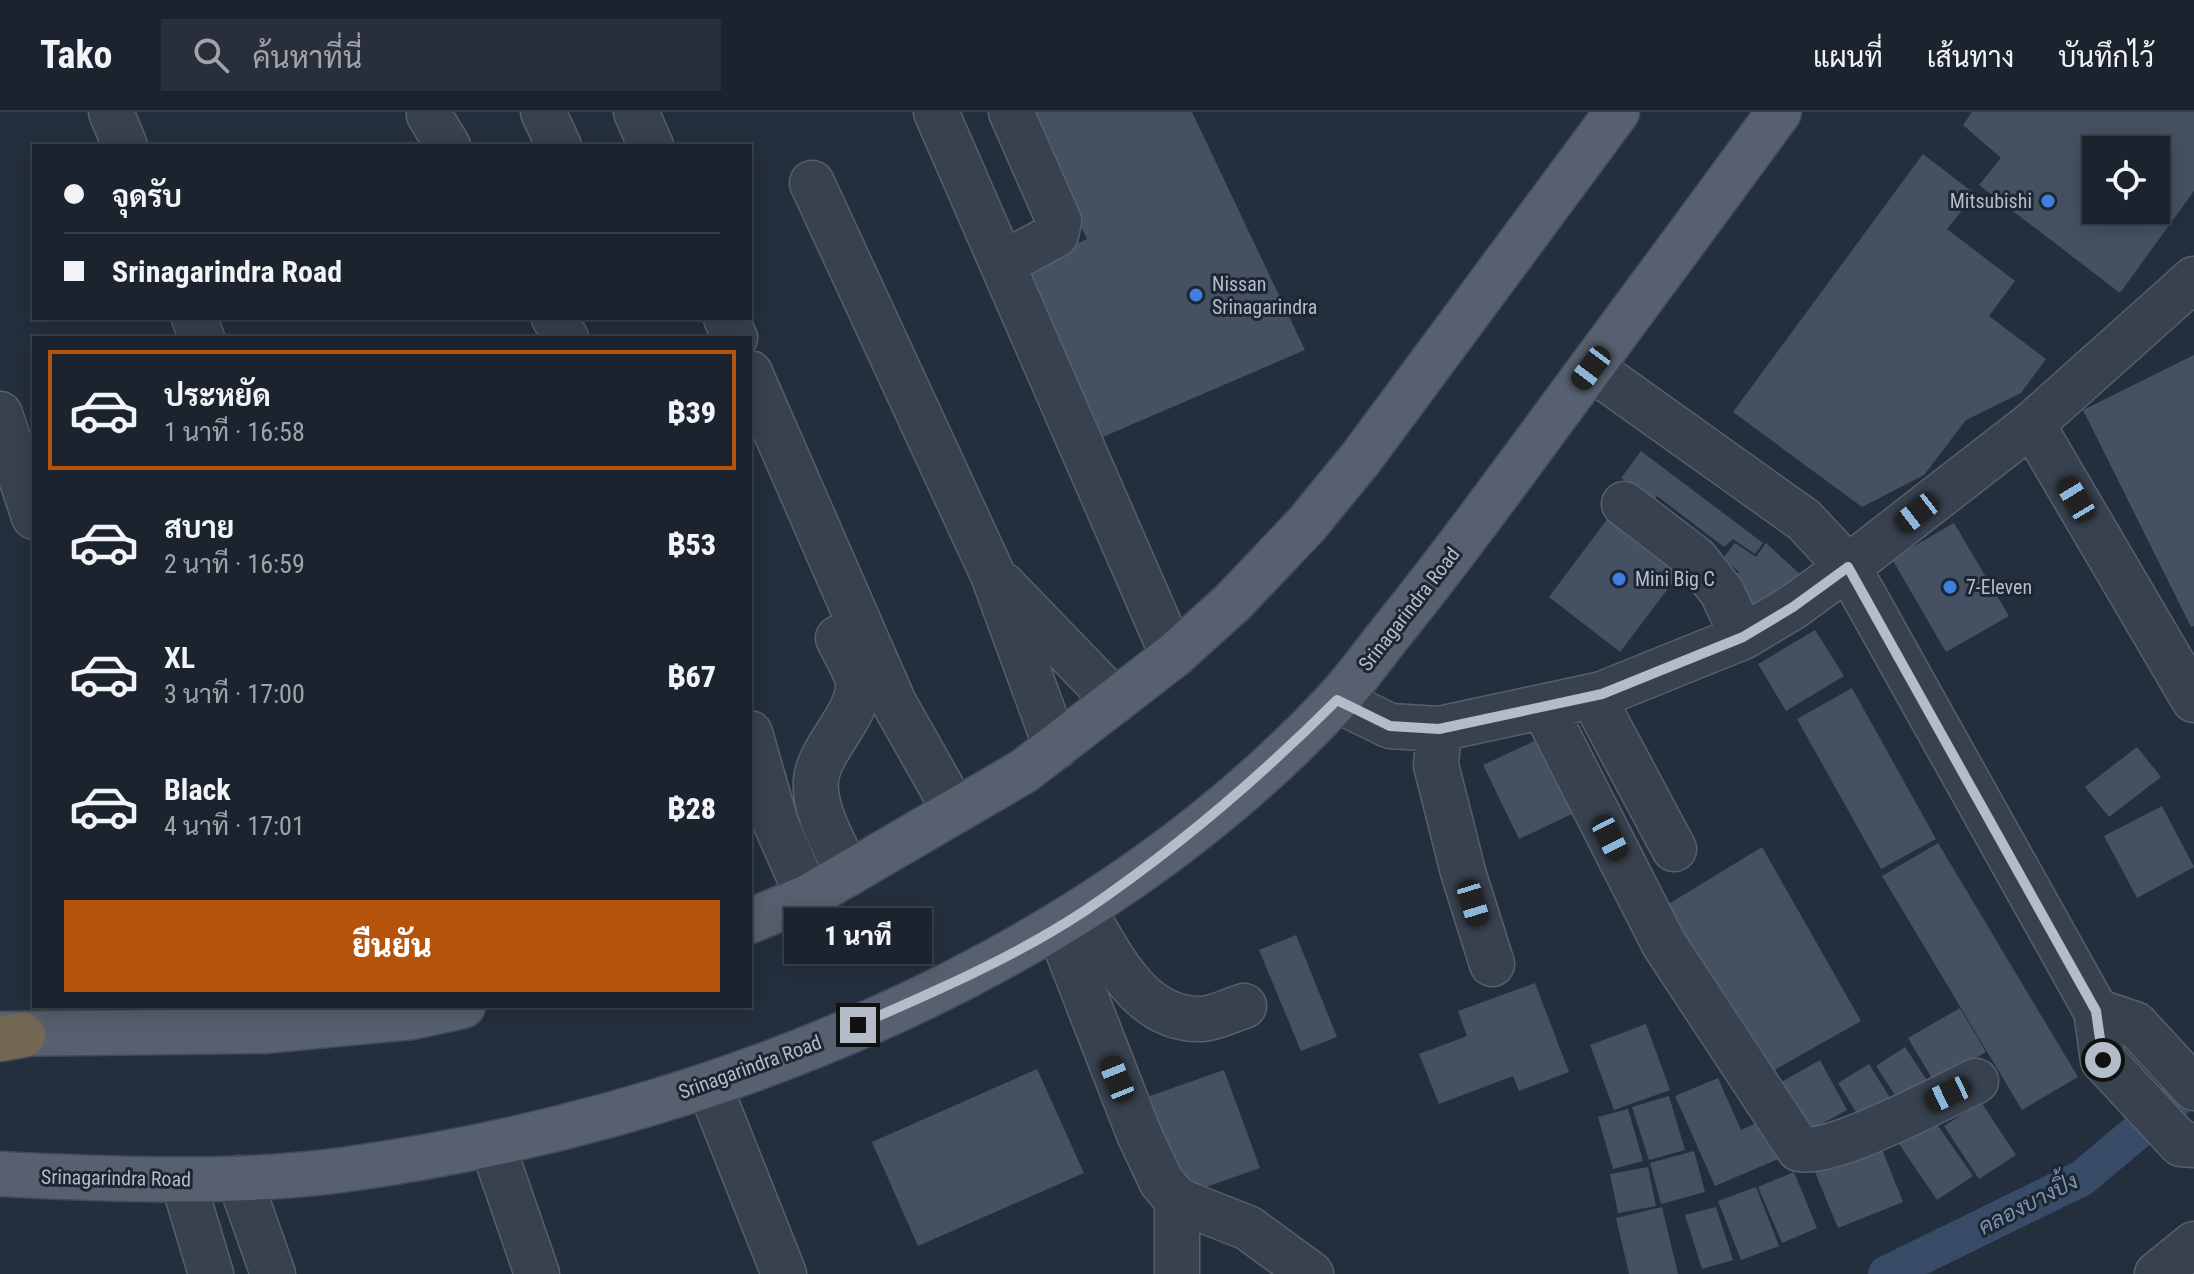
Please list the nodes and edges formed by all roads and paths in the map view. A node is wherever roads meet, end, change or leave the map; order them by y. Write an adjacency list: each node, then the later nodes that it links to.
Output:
1 (111, 112): 8 (street)
2 (543, 112): 9 (street)
3 (636, 112): 10 (street)
4 (936, 112): 12 (street)
5 (1011, 112): 12 (street)
6 (1617, 112): 24 (main road)
7 (1779, 112): 14 (main road, Srinagarindra Road)
8 (124, 144)
9 (558, 144)
10 (650, 144)
11 (812, 183): 22 (street)
12 (1004, 263): 24 (street)
13 (2194, 279): 17 (street)
14 (1591, 368): 21 (street); 26 (main road, Srinagarindra Road)
15 (752, 378): 33 (street)
16 (0, 414): 19 (street)
17 (2032, 424): 21 (street); 27 (street)
18 (752, 438): 35 (street)
19 (23, 504)
20 (1624, 504): 23 (street)
21 (1848, 567): 23 (street); 42 (street)
22 (993, 575): 28 (street); 32 (street)
23 (1743, 637): 25 (street)
24 (1173, 656): 28 (main road)
25 (1602, 694): 29 (street); 34 (street)
26 (1337, 700): 30 (street); 37 (main road, Srinagarindra Road)
27 (2194, 700)
28 (1115, 701): 32 (main road)
29 (1544, 708): 30 (street); 45 (street)
30 (1439, 729): 39 (street)
31 (752, 740): 36 (street)
32 (1056, 747): 33 (main road)
33 (955, 811): 35 (main road)
34 (1674, 849)
35 (848, 874): 36 (main road)
36 (808, 897): 38 (main road)
37 (1071, 918): 40 (street); 46 (main road, Srinagarindra Road); 52 (street)
38 (752, 920)
39 (1492, 964)
40 (1244, 1006)
41 (454, 1008): 43 (main road)
42 (2116, 1018): 47 (street); 49 (street)
43 (158, 1020): 44 (main road)
44 (8, 1036)
45 (1976, 1081)
46 (709, 1085): 48 (main road, Srinagarindra Road); 58 (street)
47 (2194, 1088)
48 (492, 1144): 51 (main road, Srinagarindra Road); 57 (street)
49 (2188, 1144)
50 (0, 1174): 51 (main road, Srinagarindra Road)
51 (212, 1179): 54 (street); 55 (street); 56 (street)
52 (1177, 1200): 59 (street); 60 (street)
53 (2194, 1244): 61 (street)
54 (211, 1274)
55 (242, 1274)
56 (273, 1274)
57 (537, 1274)
58 (784, 1274)
59 (1177, 1274)
60 (1311, 1274)
61 (2157, 1274)

